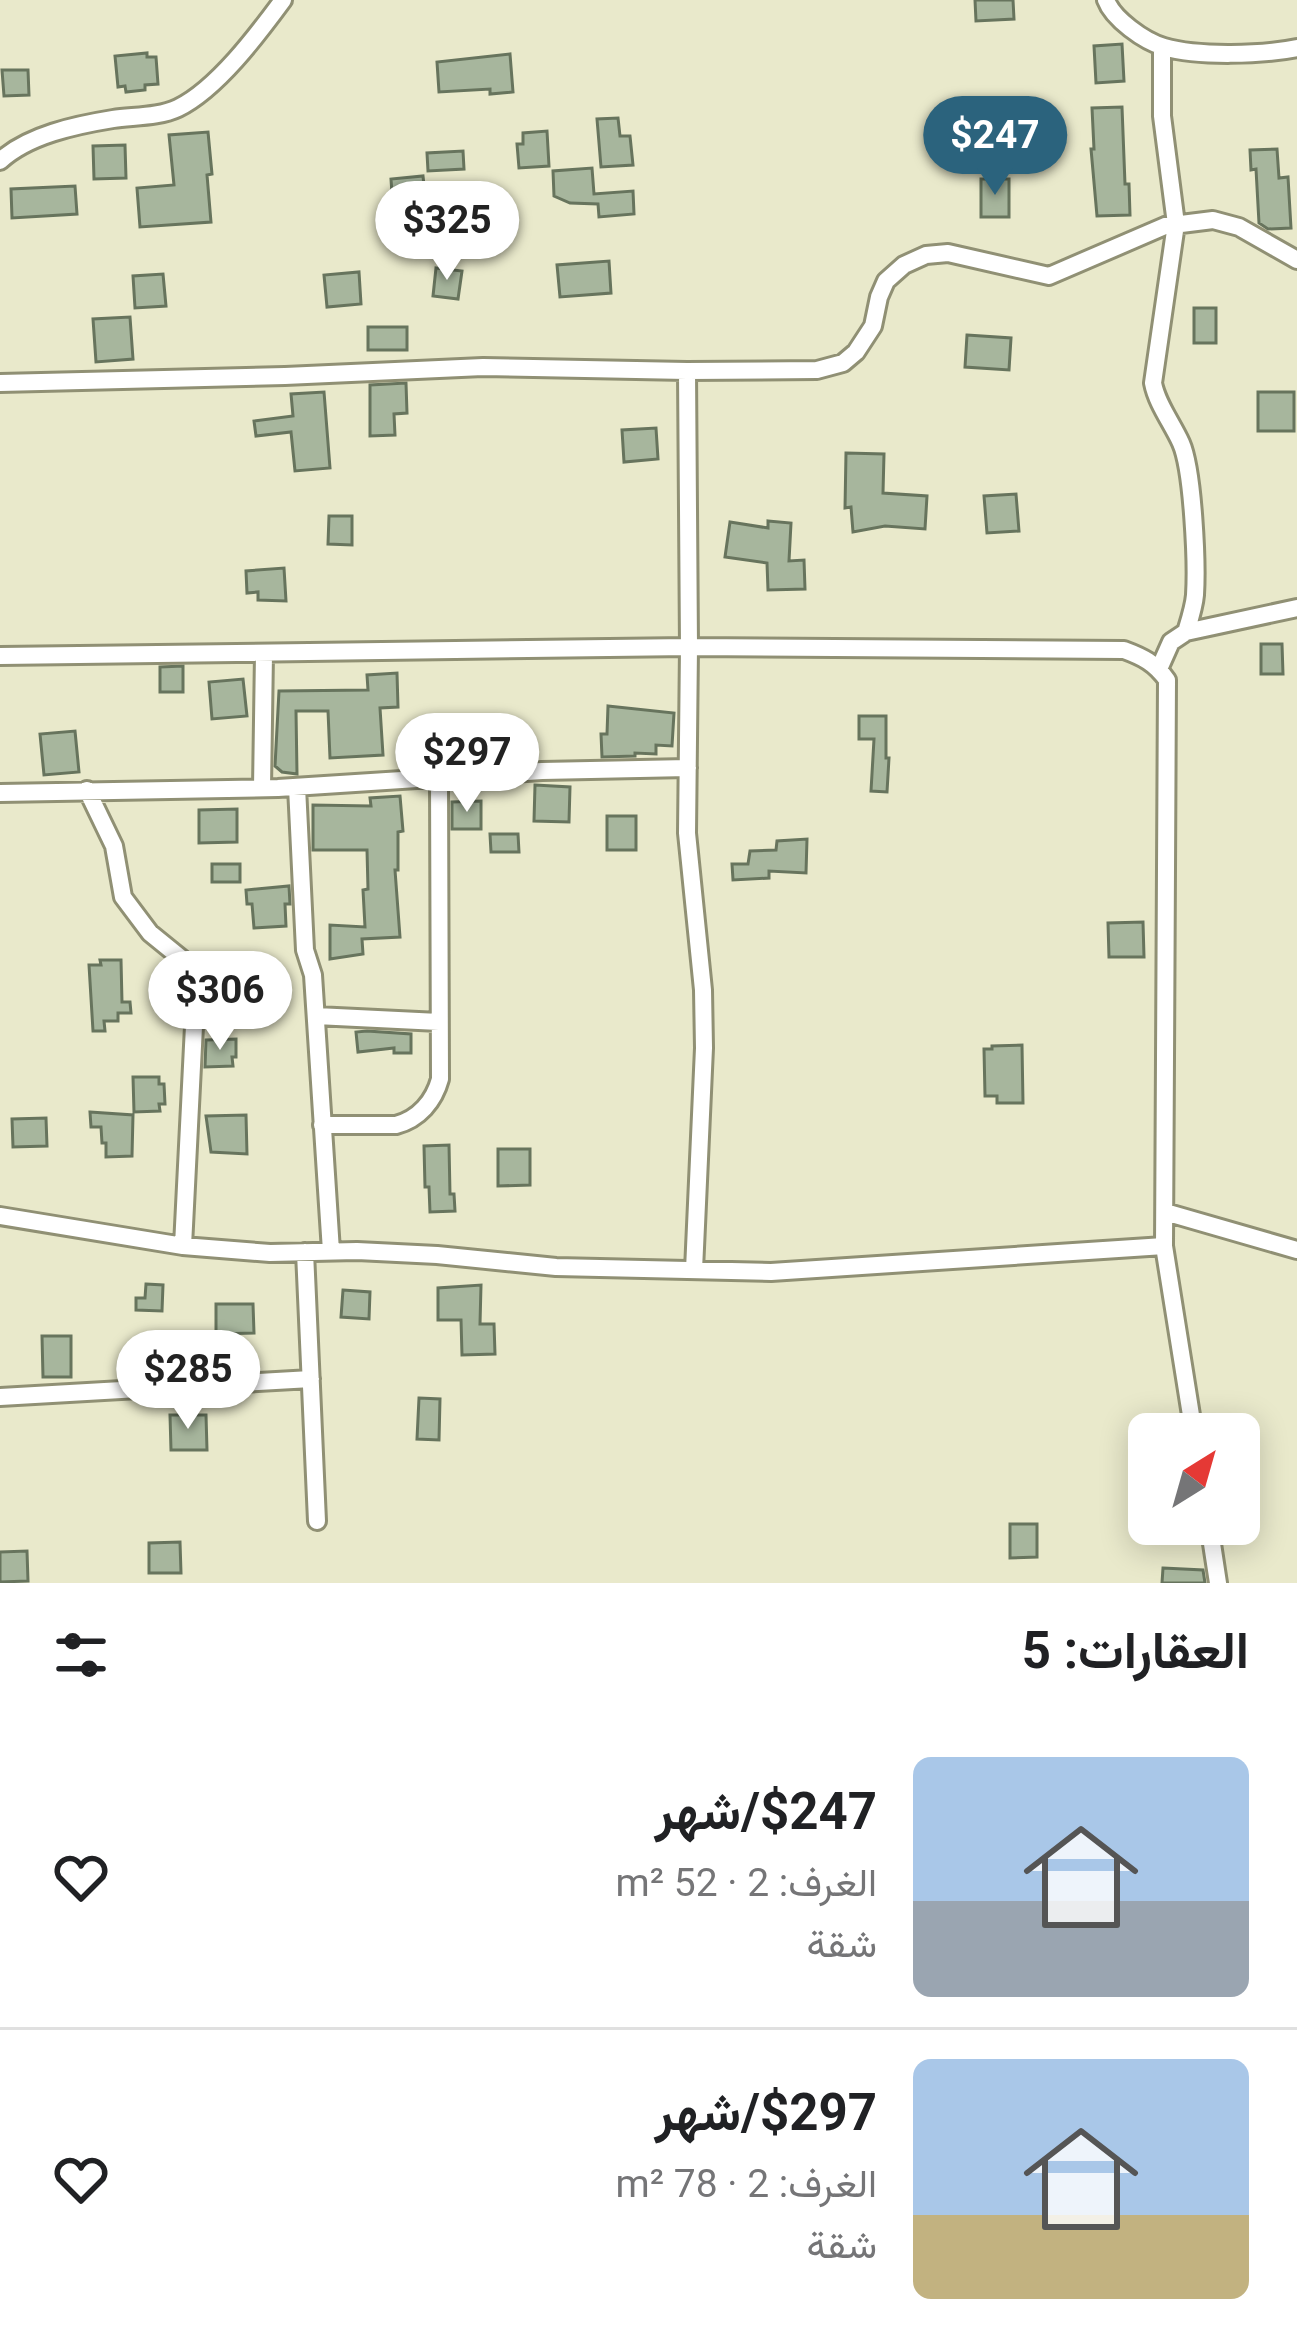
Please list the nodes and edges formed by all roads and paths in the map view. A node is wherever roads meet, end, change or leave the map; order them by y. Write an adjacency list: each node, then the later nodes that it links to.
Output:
1 (283, 0): 5 (street)
2 (1106, 0): 3 (street)
3 (1162, 47): 4 (street); 6 (street)
4 (1297, 48)
5 (0, 161)
6 (1176, 224): 7 (street); 8 (street); 11 (street)
7 (1297, 260)
8 (687, 371): 9 (street); 12 (street)
9 (0, 383)
10 (1297, 608): 11 (street)
11 (1186, 632): 15 (street)
12 (689, 647): 13 (street); 15 (street); 16 (street)
13 (264, 653): 14 (street); 19 (street)
14 (0, 656)
15 (1159, 669): 25 (street)
16 (688, 768): 17 (street); 32 (street)
17 (439, 779): 18 (street); 23 (street)
18 (297, 787): 19 (street); 22 (street)
19 (262, 788): 20 (street)
20 (87, 790): 21 (street); 27 (street)
21 (0, 793)
22 (316, 1016): 23 (street); 24 (street)
23 (439, 1022): 24 (street)
24 (322, 1125): 30 (street)
25 (1165, 1212): 28 (street); 29 (street)
26 (0, 1216): 27 (street)
27 (183, 1246): 31 (street)
28 (1165, 1246): 32 (street); 35 (street)
29 (1297, 1250)
30 (331, 1251): 31 (street); 32 (street)
31 (304, 1252): 33 (street)
32 (694, 1270)
33 (310, 1379): 34 (street); 36 (street)
34 (0, 1397)
35 (1192, 1413)
36 (317, 1521)
37 (1212, 1545): 38 (street)
38 (1218, 1583)

